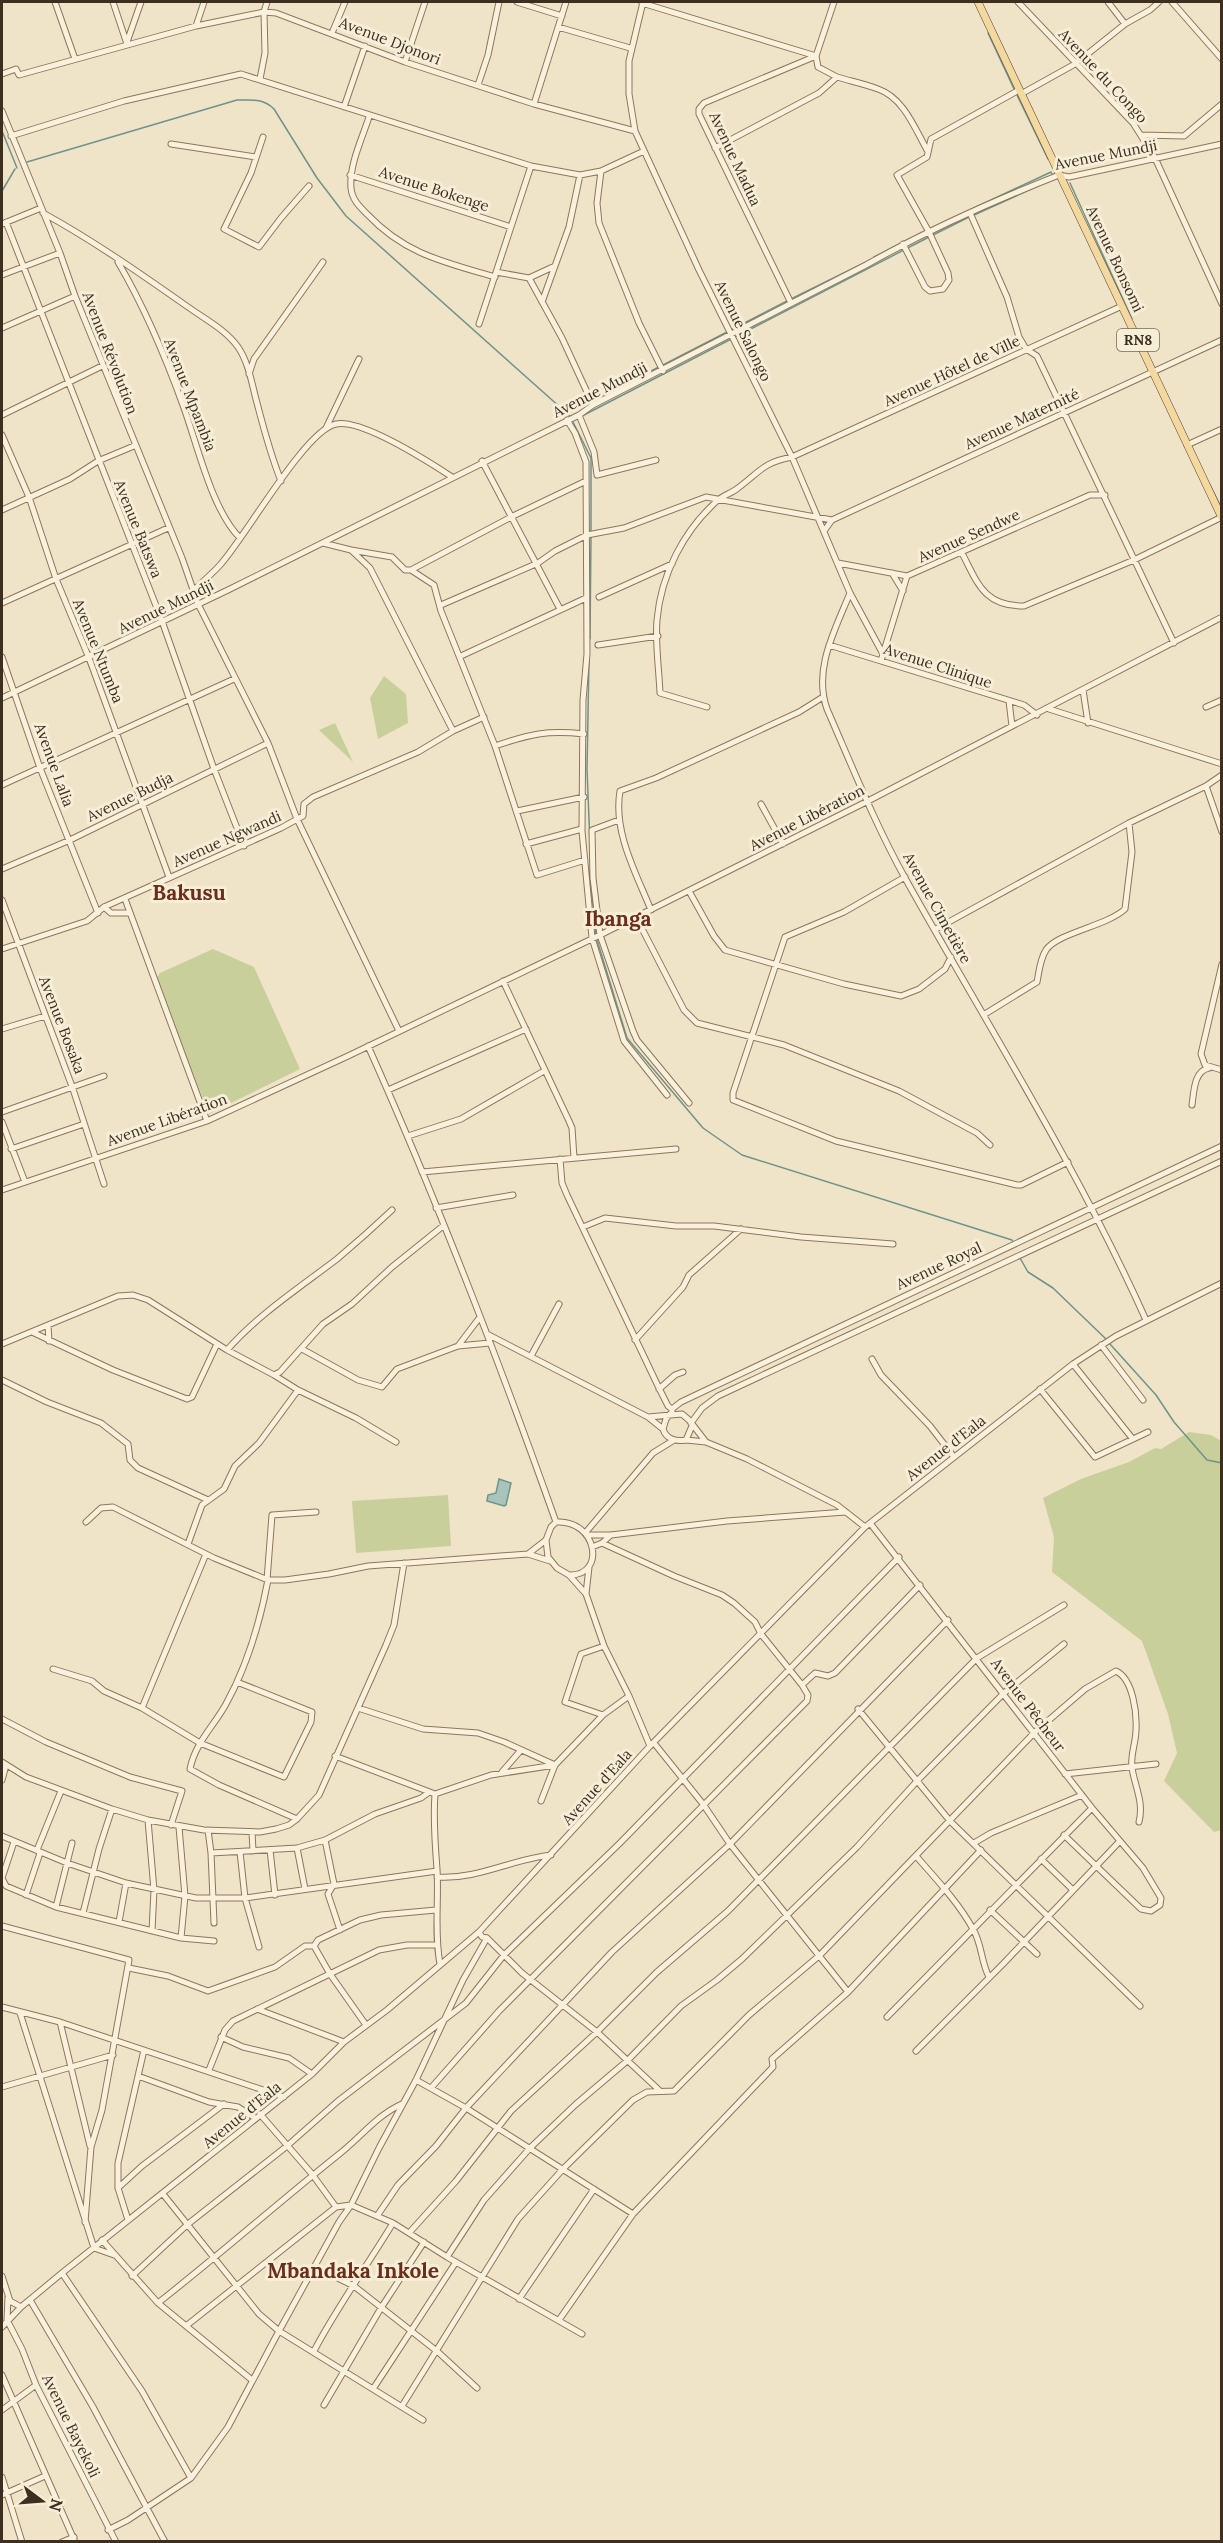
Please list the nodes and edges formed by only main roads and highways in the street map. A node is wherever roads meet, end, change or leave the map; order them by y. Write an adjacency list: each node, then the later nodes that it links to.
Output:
1 (978, 2): 2 (main road, Avenue Bonsomi / RN8)
2 (1221, 517)

